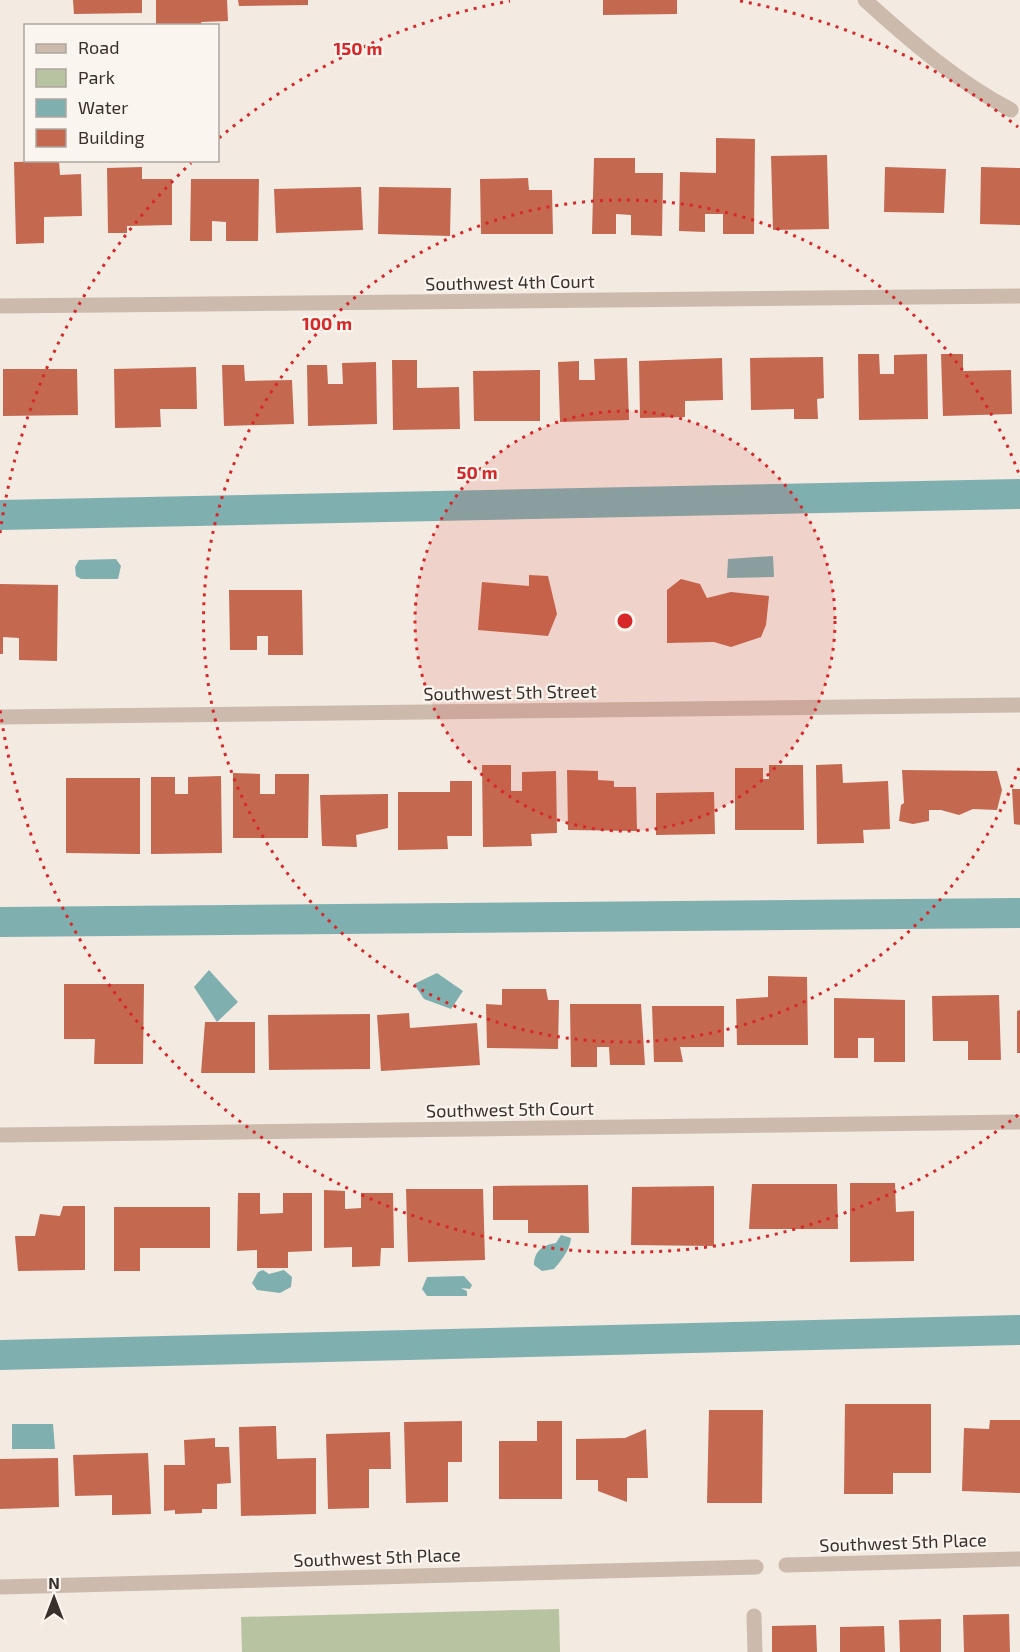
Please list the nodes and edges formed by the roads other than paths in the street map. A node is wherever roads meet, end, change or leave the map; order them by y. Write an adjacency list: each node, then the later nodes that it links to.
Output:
1 (865, 0): 2 (street)
2 (1011, 110)
3 (1020, 296): 4 (street, Southwest 4th Court)
4 (0, 306)
5 (1020, 705): 6 (street, Southwest 5th Street)
6 (0, 717)
7 (1020, 1122): 8 (street, Southwest 5th Court)
8 (0, 1135)
9 (1020, 1559): 10 (street, Southwest 5th Place)
10 (786, 1565)
11 (756, 1567): 12 (street, Southwest 5th Place)
12 (0, 1587)
13 (754, 1616): 14 (street)
14 (755, 1652)

